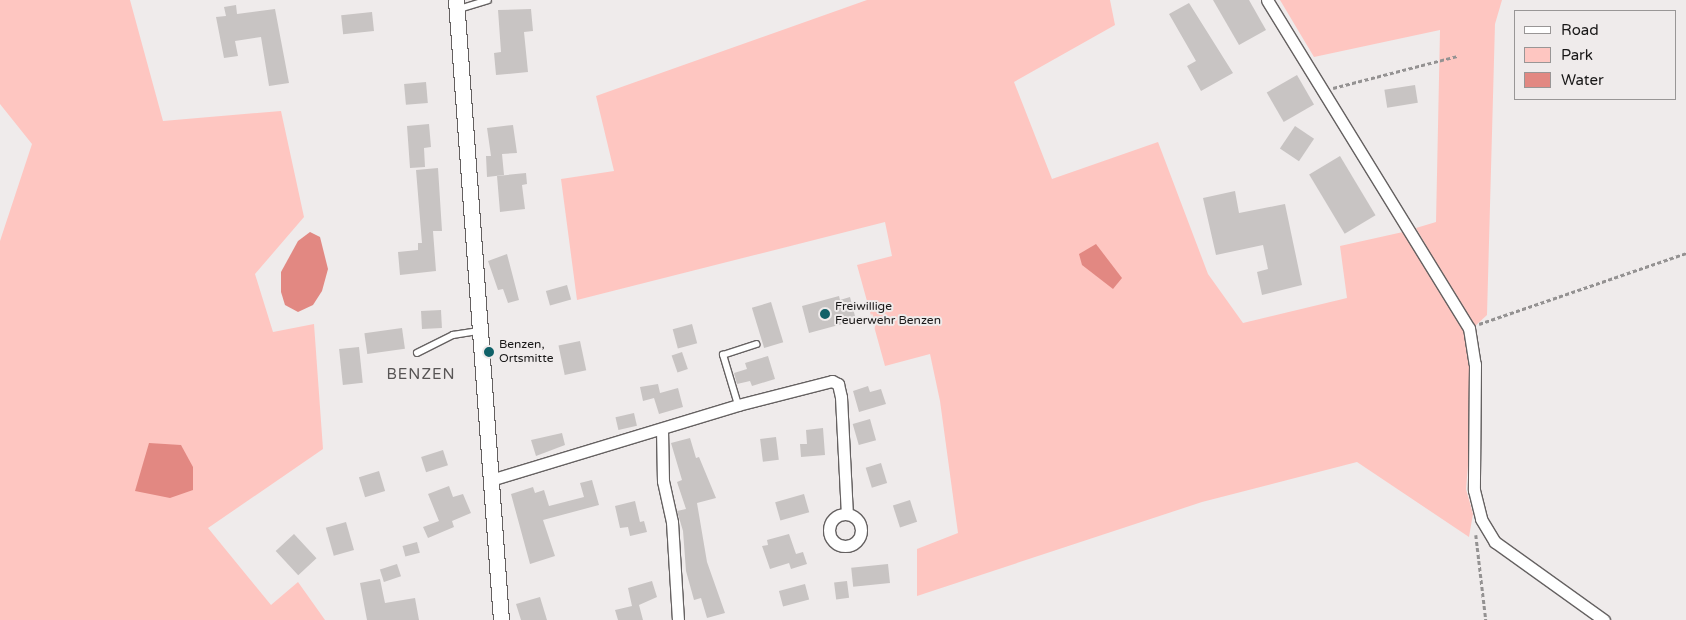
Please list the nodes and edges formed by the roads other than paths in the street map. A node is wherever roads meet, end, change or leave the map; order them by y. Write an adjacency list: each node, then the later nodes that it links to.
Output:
1 (488, 0): 3 (lane)
2 (1267, 0): 13 (street)
3 (456, 5): 4 (street)
4 (479, 330): 6 (lane); 9 (street)
5 (756, 344): 7 (lane)
6 (417, 353)
7 (738, 405): 8 (street); 10 (street)
8 (662, 428): 9 (street); 12 (street)
9 (491, 480): 11 (street)
10 (847, 514)
11 (501, 620)
12 (678, 620)
13 (1604, 620)

